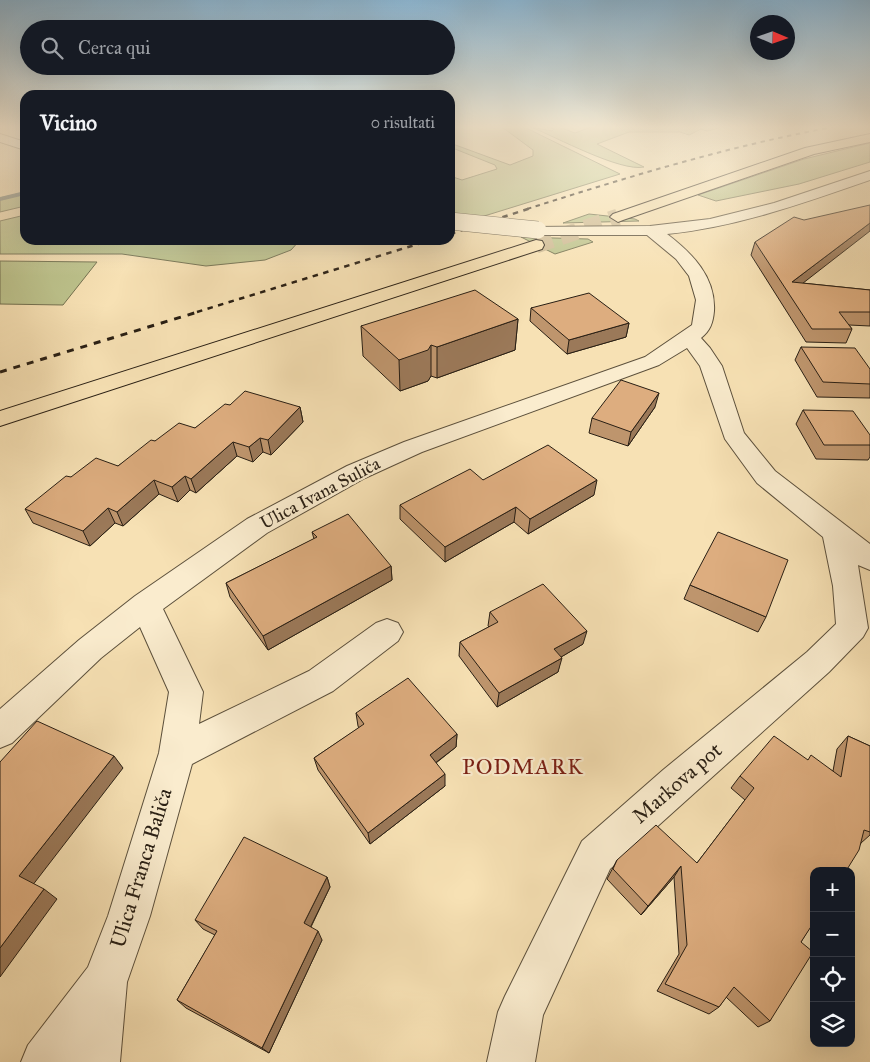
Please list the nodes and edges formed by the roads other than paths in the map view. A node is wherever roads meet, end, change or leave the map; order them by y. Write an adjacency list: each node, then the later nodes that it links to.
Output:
1 (737, 177): 3 (main road)
2 (866, 177): 5 (street)
3 (618, 217)
4 (455, 222): 6 (street, bridge)
5 (651, 231): 6 (street); 7 (street)
6 (537, 238): 8 (main road)
7 (689, 338): 9 (street); 11 (street, Ulica Ivana Suliča)
8 (0, 420)
9 (836, 531): 10 (street); 18 (street, Markova pot)
10 (870, 559)
11 (146, 605): 13 (street, Ulica Ivana Suliča); 14 (street, Ulica Franca Baliča)
12 (387, 632): 14 (street)
13 (0, 732)
14 (177, 753): 15 (street, Ulica Franca Baliča)
15 (105, 982): 16 (street, Ulica Franca Baliča); 17 (street, Ulica Franca Baliča)
16 (44, 1062)
17 (96, 1062)
18 (511, 1062)

